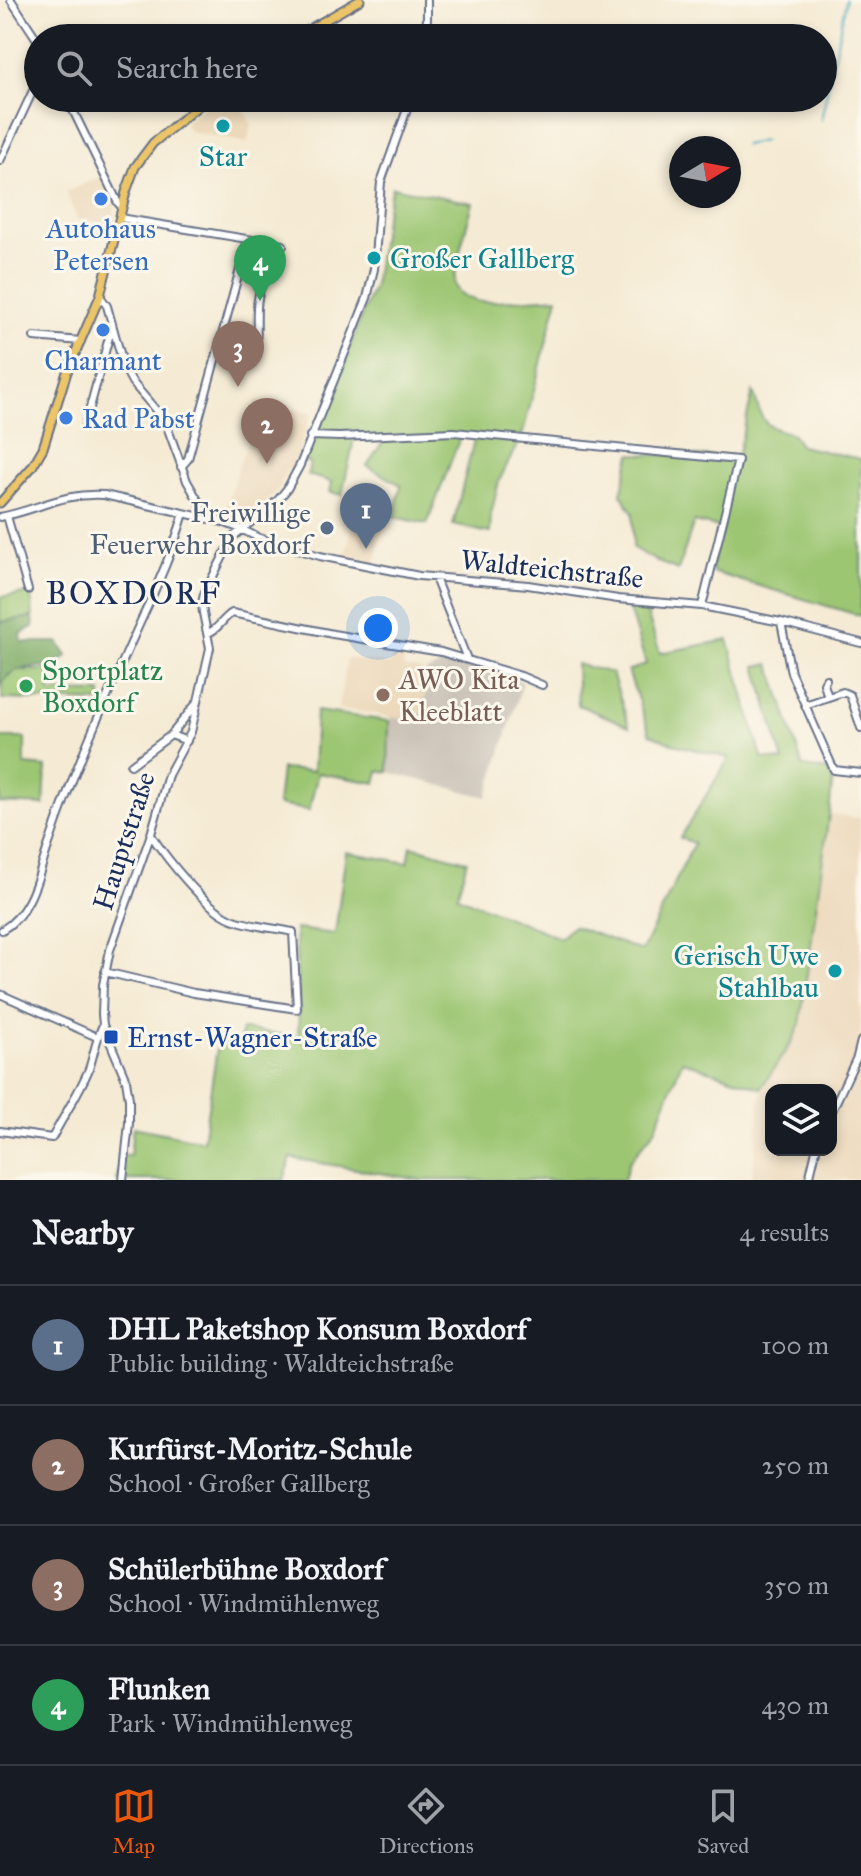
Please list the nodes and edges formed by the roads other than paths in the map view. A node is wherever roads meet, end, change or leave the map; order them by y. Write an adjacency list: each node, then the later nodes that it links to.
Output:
1 (11, 0): 4 (street)
2 (360, 0): 5 (main road)
3 (426, 0): 6 (street)
4 (27, 24)
5 (318, 24)
6 (426, 24)
7 (24, 110): 11 (street)
8 (74, 112): 12 (street)
9 (190, 112): 12 (main road)
10 (406, 112): 23 (street)
11 (0, 161)
12 (122, 207): 13 (main road)
13 (120, 218): 14 (street); 17 (main road)
14 (269, 243): 15 (street); 16 (street)
15 (283, 245)
16 (265, 269): 21 (street); 24 (street)
17 (100, 296): 18 (street); 20 (main road)
18 (113, 332): 22 (street); 24 (street)
19 (34, 337): 20 (street)
20 (81, 341): 25 (main road)
21 (248, 363)
22 (85, 426)
23 (310, 436): 29 (street); 32 (street)
24 (181, 467): 28 (street)
25 (0, 503)
26 (184, 513): 27 (street, Waldteichstraße); 28 (street, Waldteichstraße); 48 (street)
27 (4, 517): 31 (street)
28 (204, 517): 29 (street, Waldteichstraße)
29 (241, 529): 30 (street, Waldteichstraße); 34 (street, Hauptstraße)
30 (435, 578): 32 (street, Waldteichstraße); 36 (street)
31 (28, 590)
32 (702, 606): 33 (street, Waldteichstraße)
33 (781, 622): 35 (street, Waldteichstraße); 41 (street)
34 (208, 633): 36 (street); 40 (street, Hauptstraße)
35 (861, 643)
36 (465, 659): 38 (street)
37 (826, 679): 39 (street)
38 (542, 685)
39 (828, 697): 41 (street); 42 (street)
40 (198, 702): 43 (street); 44 (street, Hauptstraße)
41 (805, 705): 46 (street)
42 (861, 728)
43 (171, 735): 44 (street); 45 (street)
44 (187, 741): 47 (street, Hauptstraße)
45 (131, 765)
46 (861, 773)
47 (151, 834): 49 (street, Hauptstraße); 49 (street)
48 (2, 930)
49 (105, 972): 51 (street, Hauptstraße)
50 (0, 994): 52 (street)
51 (103, 1025): 52 (street); 57 (street, Hauptstraße)
52 (97, 1037): 55 (street)
53 (861, 1041): 54 (street)
54 (837, 1100)
55 (0, 1131)
56 (815, 1156): 58 (street)
57 (123, 1180)
58 (809, 1180)

